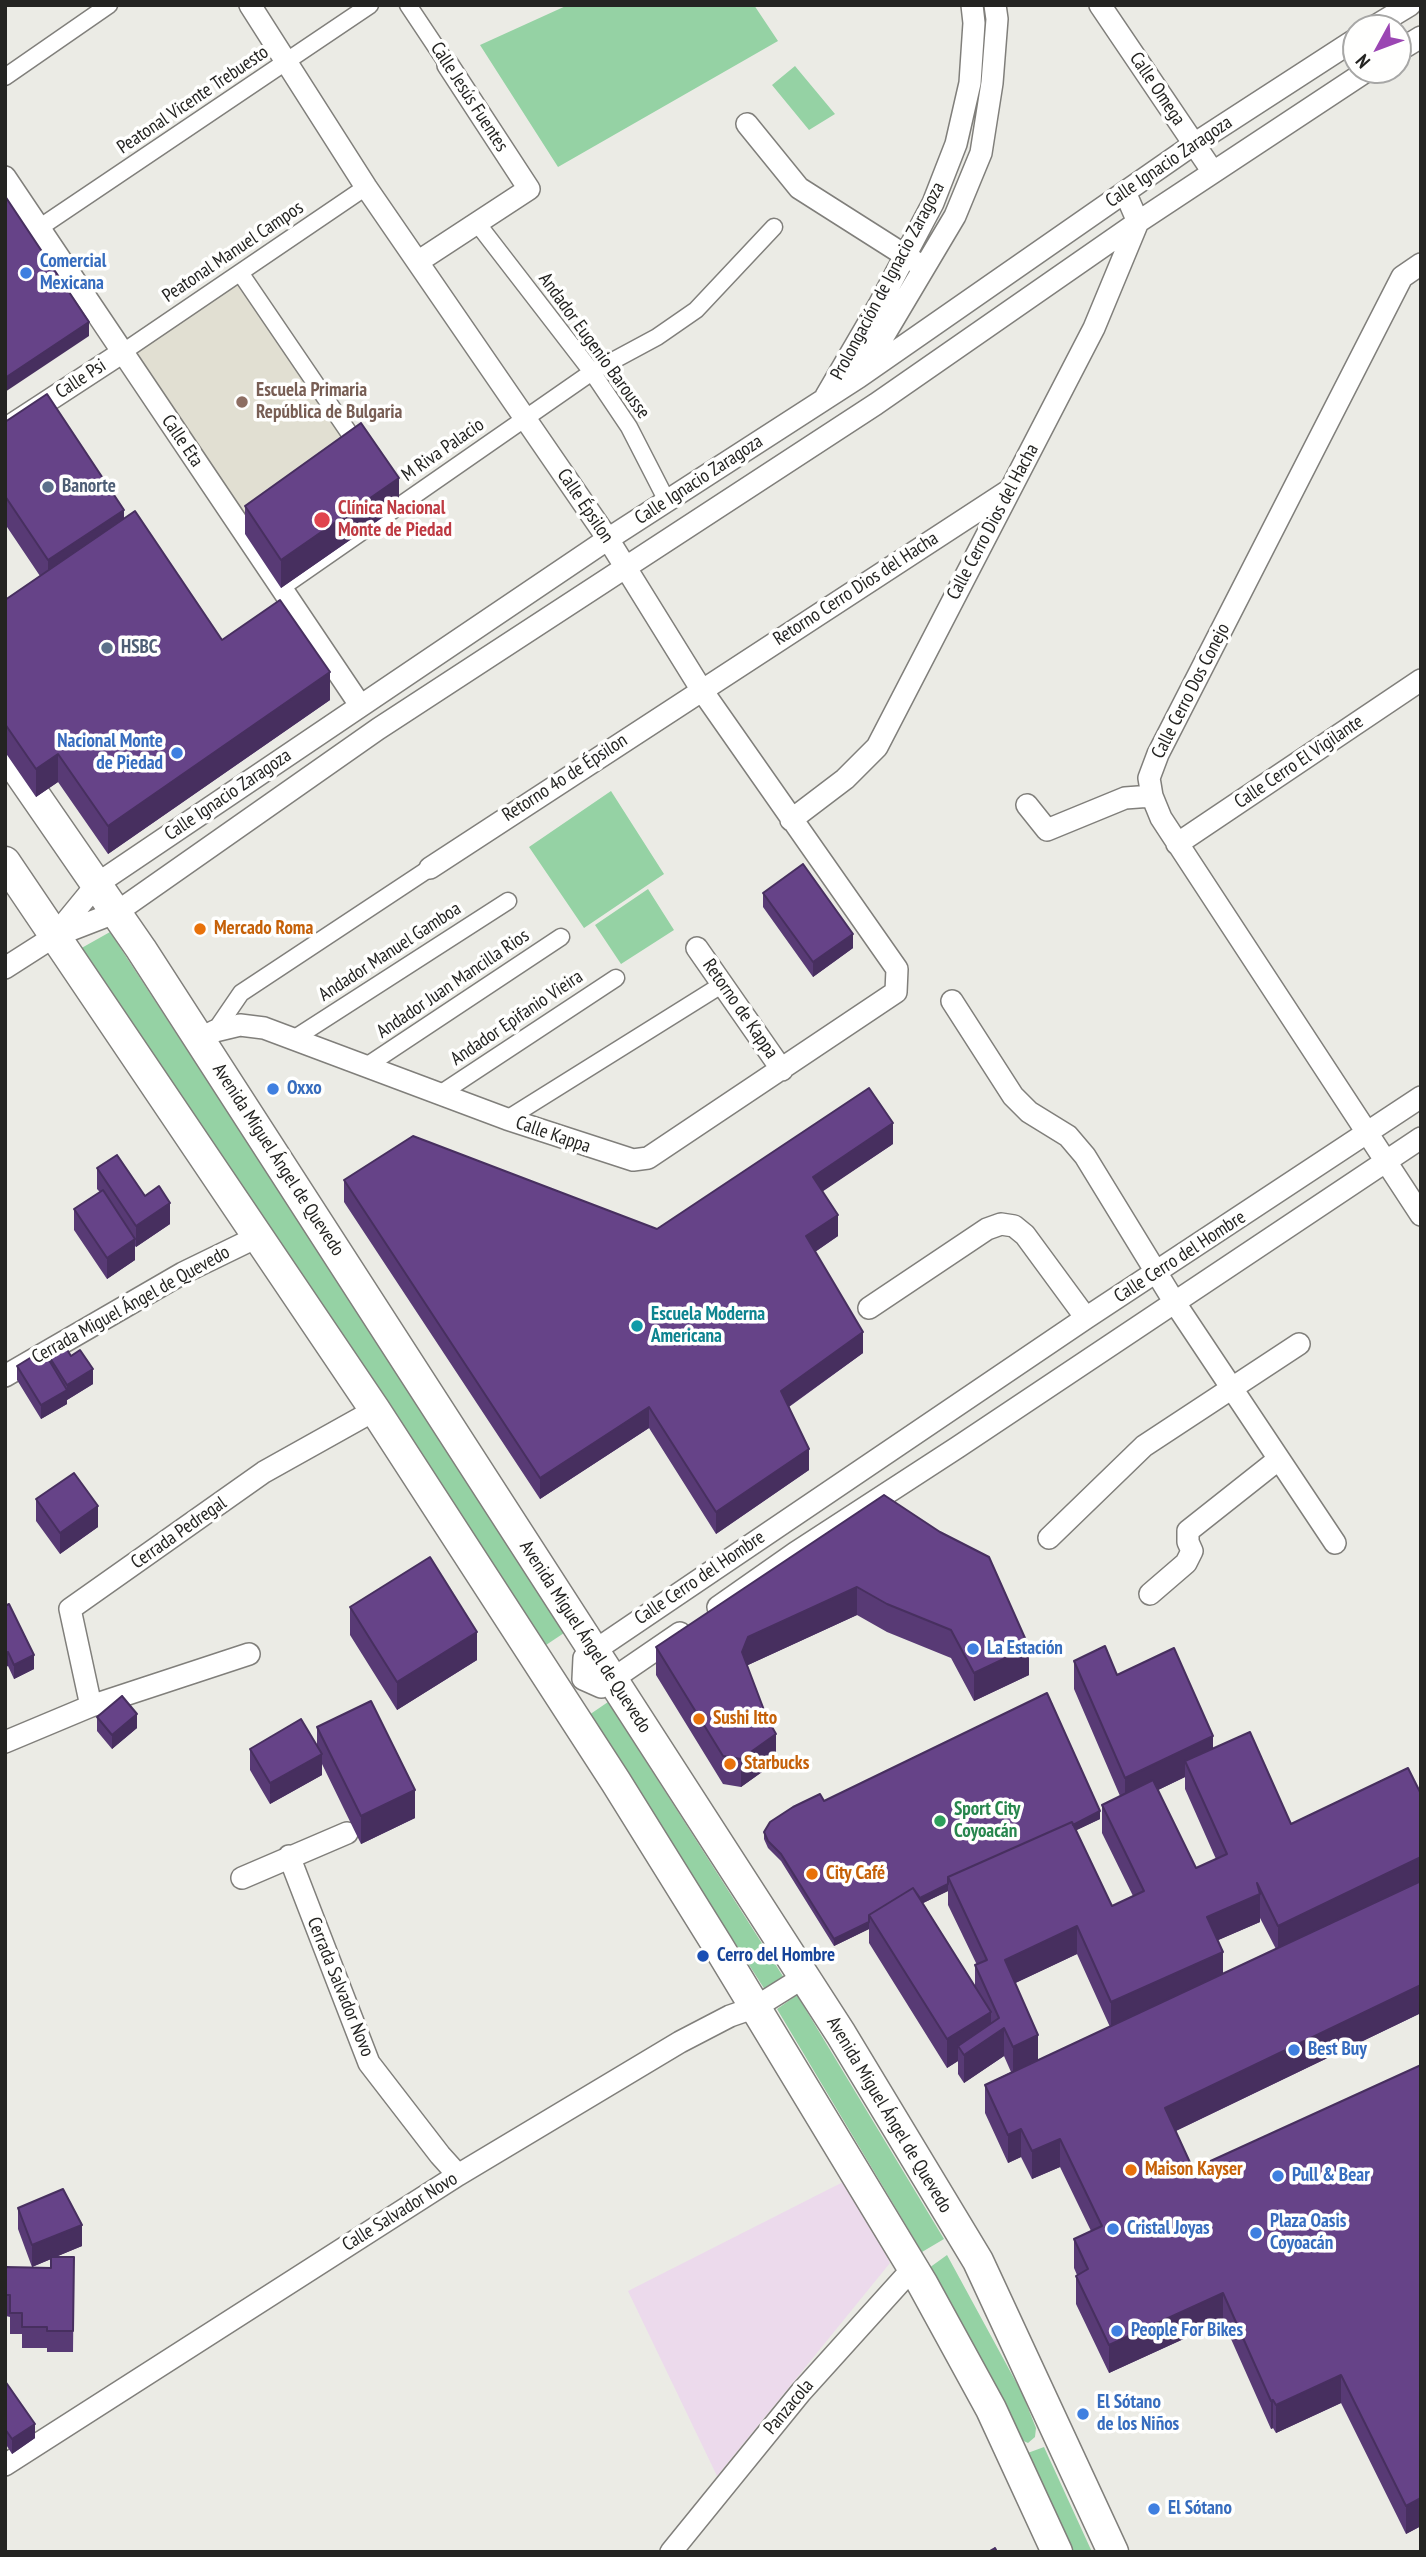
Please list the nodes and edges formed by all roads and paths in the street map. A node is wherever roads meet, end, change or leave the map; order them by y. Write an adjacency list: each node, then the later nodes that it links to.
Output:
1 (109, 5): 11 (street)
2 (250, 5): 9 (street, Calle Épsilon)
3 (370, 5): 9 (street, Peatonal Vicente Trebuesto)
4 (408, 5): 10 (street, Calle Jesús Fuentes)
5 (972, 5): 23 (street, Prolongación de Ignacio Zaragoza)
6 (995, 5): 26 (street, Prolongación de Ignacio Zaragoza)
7 (1100, 5): 14 (street, Calle Omega)
8 (1342, 48): 14 (street, Calle Ignacio Zaragoza)
9 (287, 62): 17 (street, Calle Épsilon); 22 (street, Peatonal Vicente Trebuesto)
10 (448, 65): 20 (street, Calle Jesús Fuentes)
11 (5, 77)
12 (1347, 84): 15 (street, Calle Ignacio Zaragoza)
13 (747, 124): 23 (street)
14 (1194, 144): 15 (street, Calle Omega); 18 (street, Calle Ignacio Zaragoza)
15 (1213, 172): 19 (street, Calle Ignacio Zaragoza)
16 (5, 177): 22 (street, Calle Eta)
17 (366, 187): 24 (street, Calle Épsilon); 27 (street, Peatonal Manuel Campos)
18 (1125, 192): 19 (street); 30 (street, Calle Ignacio Zaragoza)
19 (1138, 222): 32 (street, Calle Ignacio Zaragoza); 37 (street, Calle Cerro Dios del Hacha)
20 (477, 223): 24 (street); 29 (street, Andador Eugenio Barousse)
21 (774, 227): 29 (street, M Riva Palacio)
22 (39, 228): 28 (street, Calle Eta)
23 (904, 256): 26 (street); 31 (street, Prolongación de Ignacio Zaragoza)
24 (419, 261): 33 (street, Calle Épsilon)
25 (1421, 264): 46 (street, Calle Cerro Dos Conejo)
26 (925, 269): 30 (street, Prolongación de Ignacio Zaragoza)
27 (240, 274): 28 (street, Peatonal Manuel Campos); 36 (street)
28 (122, 352): 35 (street, Calle Psi); 41 (street, Calle Eta)
29 (592, 372): 33 (street, M Riva Palacio); 38 (street, Andador Eugenio Barousse)
30 (859, 377): 31 (street, Calle Ignacio Zaragoza); 32 (street, Prolongación de Ignacio Zaragoza)
31 (823, 401): 34 (street, Prolongación de Ignacio Zaragoza); 38 (street, Calle Ignacio Zaragoza)
32 (876, 404): 34 (street, Calle Ignacio Zaragoza)
33 (526, 418): 39 (street, Calle Épsilon); 41 (street, M Riva Palacio)
34 (839, 428): 40 (street, Calle Ignacio Zaragoza)
35 (5, 429)
36 (369, 462)
37 (1011, 489): 43 (street, Retorno Cerro Dios del Hacha); 48 (street, Calle Cerro Dios del Hacha)
38 (667, 501): 39 (street, Calle Ignacio Zaragoza)
39 (608, 539): 40 (street, Calle Épsilon); 44 (street, Calle Ignacio Zaragoza)
40 (626, 567): 43 (street, Calle Épsilon); 54 (street, Calle Ignacio Zaragoza)
41 (281, 588): 44 (street, Calle Eta)
42 (1421, 680): 49 (street, Calle Cerro El Vigilante)
43 (701, 689): 48 (street, Calle Épsilon); 51 (street, Retorno 4o de Épsilon)
44 (360, 705): 52 (street, Calle Ignacio Zaragoza)
45 (5, 752): 52 (main road, Avenida Miguel Ángel de Quevedo)
46 (1152, 796): 47 (street); 49 (street)
47 (1027, 805)
48 (791, 820): 62 (street, Calle Épsilon)
49 (1177, 844): 70 (street)
50 (5, 862): 55 (main road)
51 (430, 868): 63 (street)
52 (97, 884): 54 (main road, Avenida Miguel Ángel de Quevedo); 55 (street, Calle Ignacio Zaragoza)
53 (508, 901): 64 (street, Andador Manuel Gamboa)
54 (117, 912): 55 (street, Calle Ignacio Zaragoza); 63 (main road, Avenida Miguel Ángel de Quevedo)
55 (55, 936): 58 (street, Calle Ignacio Zaragoza); 74 (main road)
56 (561, 937): 65 (street, Andador Juan Mancilla Rios)
57 (697, 948): 60 (street, Retorno de Kappa)
58 (5, 968)
59 (616, 978): 67 (street, Andador Epifanio Vieira)
60 (723, 984): 66 (street, Retorno de Kappa); 69 (street)
61 (952, 1002): 75 (street)
62 (878, 1004): 66 (street, Calle Kappa)
63 (207, 1035): 64 (street, Calle Kappa); 89 (main road, Avenida Miguel Ángel de Quevedo)
64 (295, 1038): 65 (street, Calle Kappa)
65 (368, 1065): 67 (street, Calle Kappa)
66 (782, 1070): 69 (street, Calle Kappa)
67 (440, 1094): 69 (street, Calle Kappa)
68 (1421, 1097): 70 (street, Calle Cerro del Hombre)
69 (507, 1119)
70 (1367, 1133): 72 (street); 75 (street, Calle Cerro del Hombre)
71 (1421, 1138): 72 (street, Calle Cerro del Hombre)
72 (1385, 1162): 73 (street); 76 (street, Calle Cerro del Hombre)
73 (1421, 1215)
74 (257, 1237): 80 (street, Cerrada Miguel Ángel de Quevedo); 82 (main road)
75 (1157, 1273): 76 (street); 78 (street, Calle Cerro del Hombre)
76 (1175, 1303): 81 (street); 84 (street, Calle Cerro del Hombre)
77 (869, 1308): 78 (street)
78 (1087, 1318): 83 (street, Calle Cerro del Hombre)
79 (1299, 1344): 81 (street)
80 (5, 1376)
81 (1232, 1390): 85 (street); 86 (street)
82 (375, 1410): 92 (main road); 93 (street, Cerrada Pedregal)
83 (939, 1418): 84 (street); 89 (street, Calle Cerro del Hombre)
84 (958, 1447): 91 (street, Calle Cerro del Hombre)
85 (1279, 1459): 87 (street); 88 (street)
86 (1049, 1538)
87 (1335, 1543)
88 (1150, 1594)
89 (594, 1651): 91 (main road, Avenida Miguel Ángel de Quevedo); 92 (street)
90 (249, 1654): 93 (street)
91 (613, 1680): 92 (street); 98 (main road, Avenida Miguel Ángel de Quevedo)
92 (571, 1687): 99 (main road)
93 (91, 1706): 94 (street)
94 (5, 1742)
95 (347, 1833): 96 (street)
96 (289, 1856): 97 (street); 100 (street, Cerrada Salvador Novo)
97 (242, 1878)
98 (804, 1977): 99 (street, Calle Salvador Novo); 105 (main road, Avenida Miguel Ángel de Quevedo)
99 (755, 2007): 100 (street, Calle Salvador Novo); 101 (main road)
100 (458, 2175): 102 (street, Calle Salvador Novo)
101 (913, 2268): 103 (street, Panzacola); 104 (main road)
102 (5, 2465)
103 (671, 2552)
104 (1057, 2552)
105 (1113, 2552)

